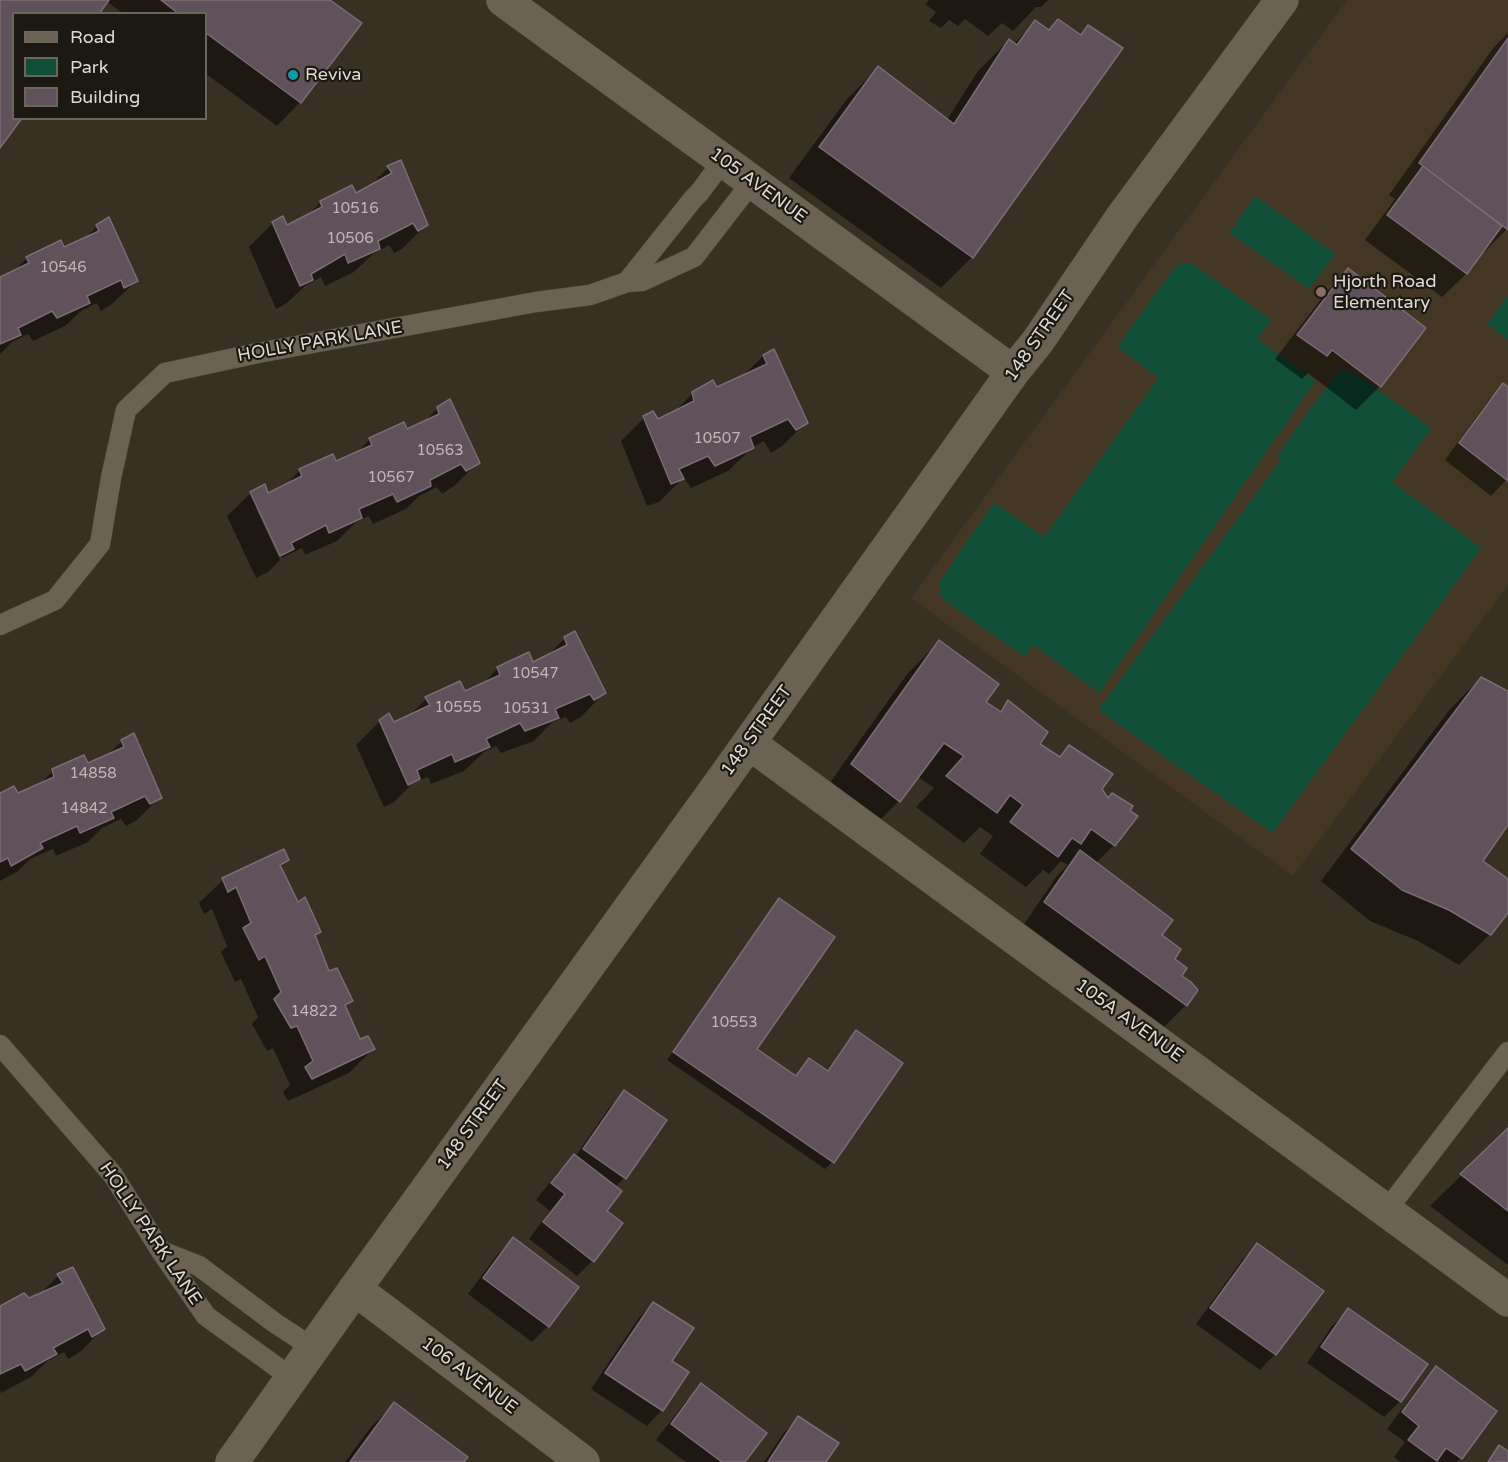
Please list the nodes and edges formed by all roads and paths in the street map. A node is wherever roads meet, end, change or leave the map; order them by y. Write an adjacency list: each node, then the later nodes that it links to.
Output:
1 (503, 0): 3 (street, 105 AVENUE)
2 (1282, 0): 6 (street, 148 STREET)
3 (723, 161): 4 (street, 105 AVENUE); 5 (lane)
4 (752, 182): 5 (lane, HOLLY PARK LANE); 6 (street, 105 AVENUE)
5 (627, 282): 7 (lane, HOLLY PARK LANE)
6 (1014, 372): 8 (street, 148 STREET)
7 (0, 624)
8 (749, 743): 11 (street, 105A AVENUE); 13 (street, 148 STREET)
9 (0, 1045): 12 (lane, HOLLY PARK LANE)
10 (1508, 1052): 11 (lane)
11 (1386, 1211): 14 (street, 105A AVENUE)
12 (161, 1251): 15 (lane); 16 (lane, HOLLY PARK LANE)
13 (355, 1289): 15 (street, 148 STREET); 17 (street, 106 AVENUE)
14 (1508, 1300)
15 (313, 1348): 16 (street, 148 STREET)
16 (292, 1378): 18 (street, 148 STREET)
17 (563, 1456)
18 (232, 1462)

